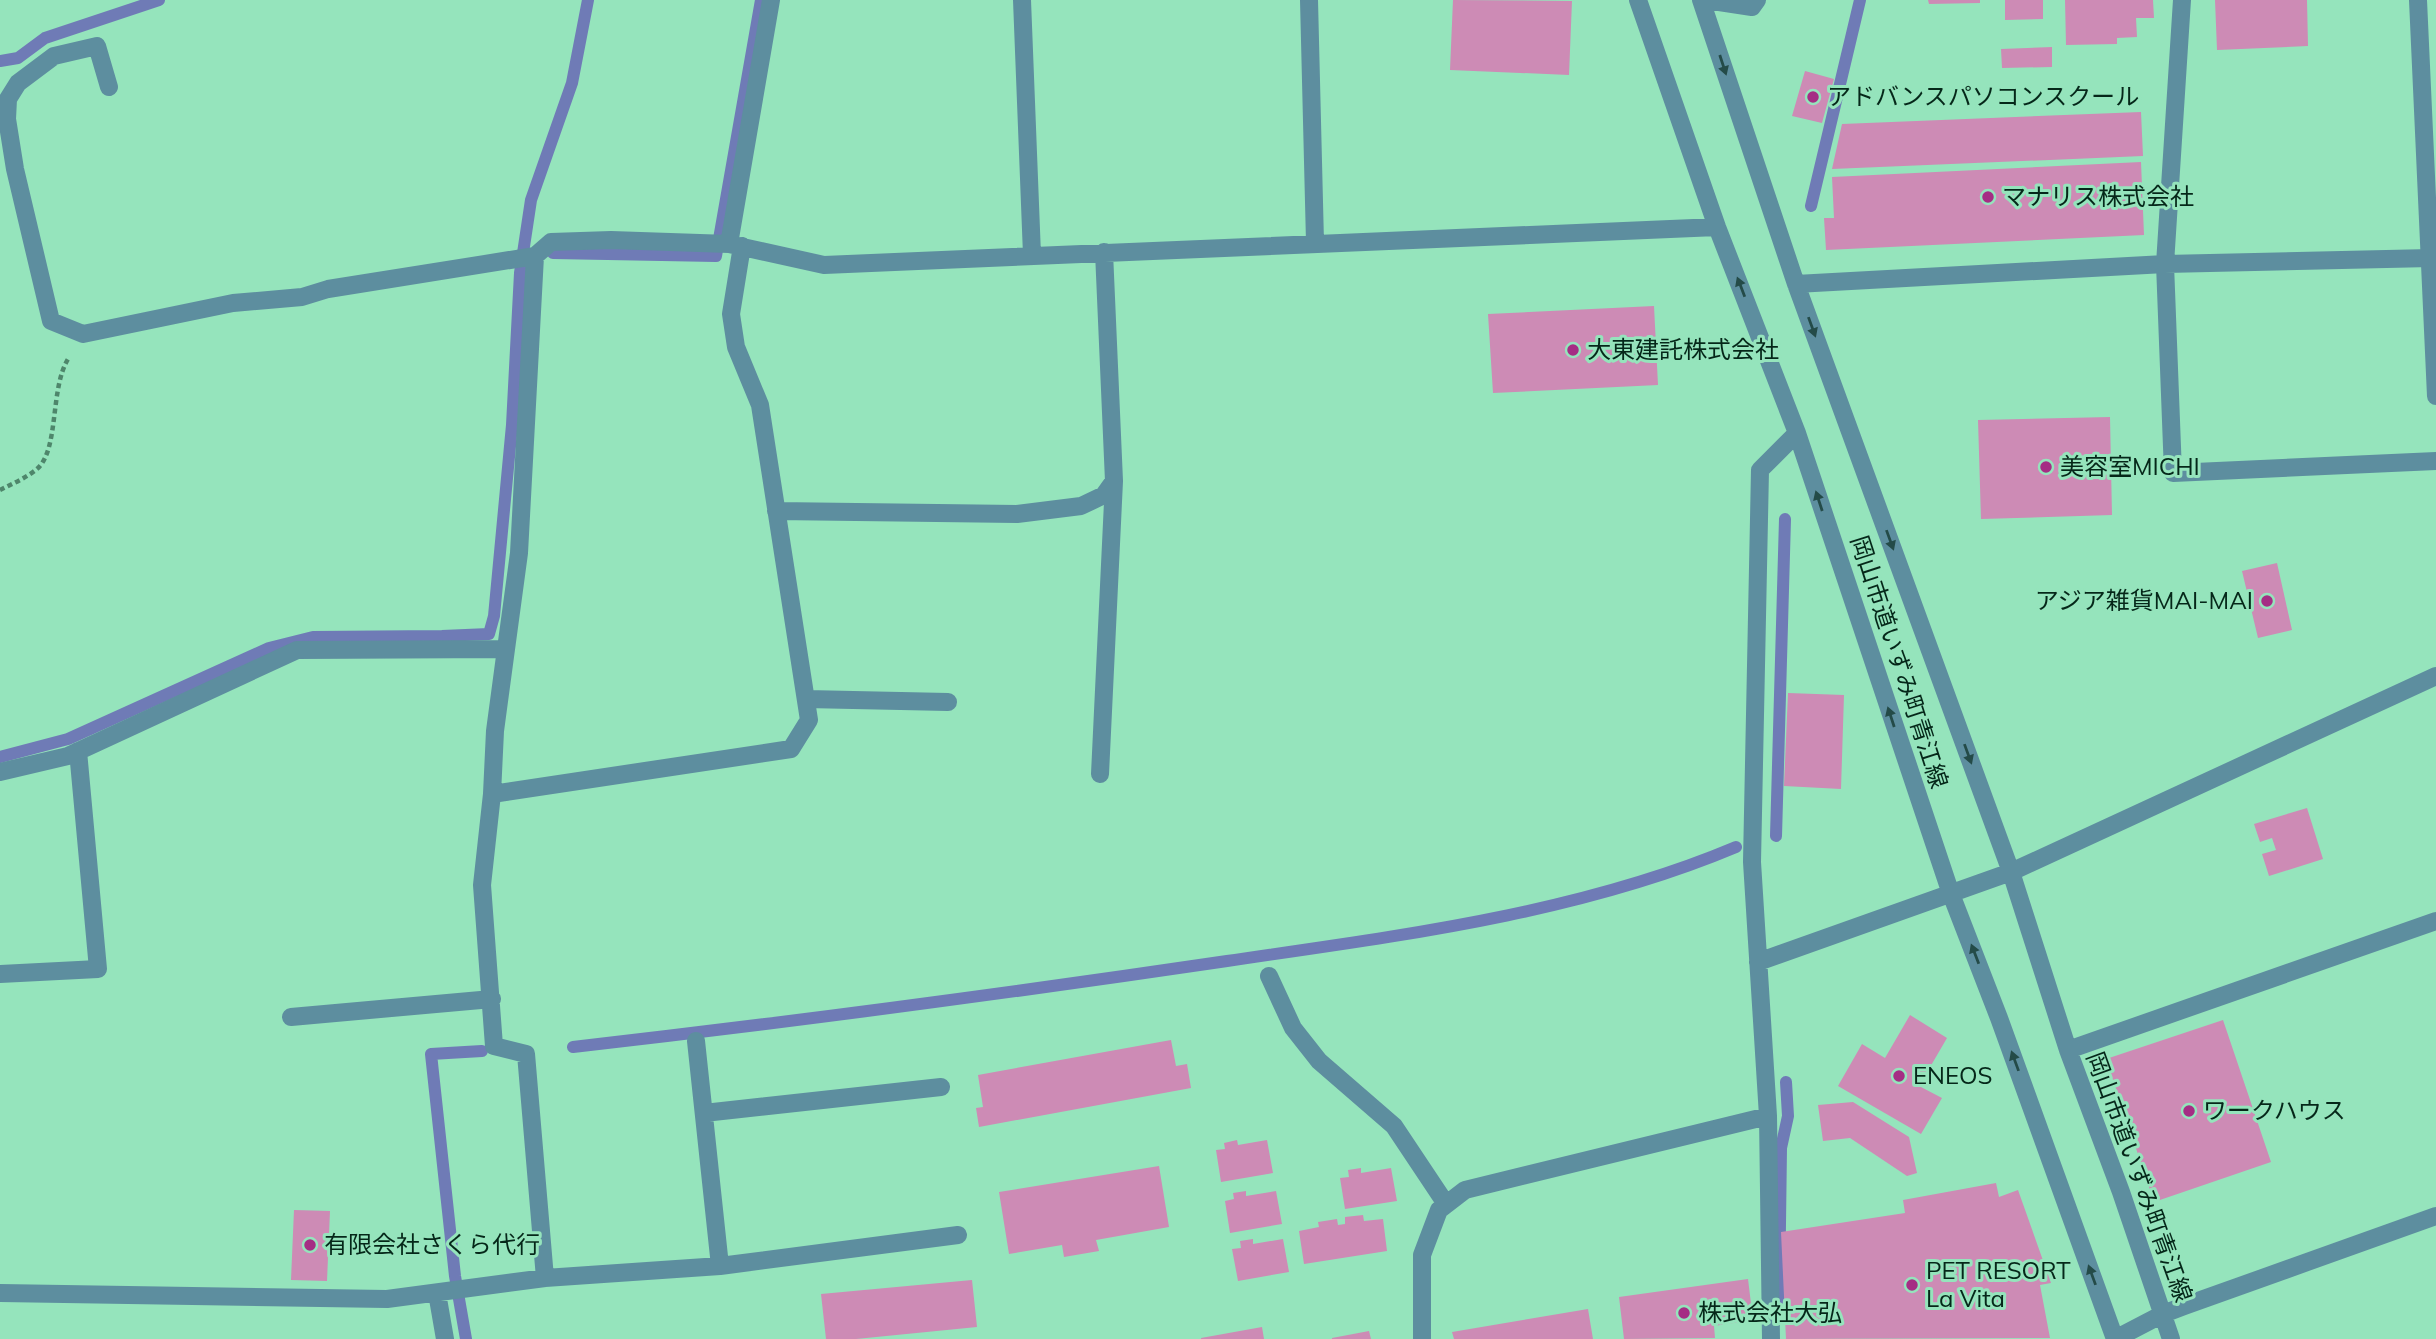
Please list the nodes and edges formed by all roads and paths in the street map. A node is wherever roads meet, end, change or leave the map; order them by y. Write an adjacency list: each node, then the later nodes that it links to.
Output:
1 (771, 0): 13 (street)
2 (1022, 0): 15 (street)
3 (1309, 0): 12 (street)
4 (1638, 0): 11 (street, 岡山市道いずみ町青江線)
5 (1704, 0): 6 (street); 19 (street, 岡山市道いずみ町青江線, one-way to 19)
6 (1757, 0)
7 (2182, 0): 18 (street)
8 (2418, 0): 17 (street)
9 (109, 87): 10 (street)
10 (8, 171): 20 (street)
11 (1717, 226): 12 (street); 22 (street, 岡山市道いずみ町青江線, one-way to 11)
12 (1315, 242): 14 (street)
13 (727, 244): 15 (street); 16 (street); 26 (street)
14 (1104, 252): 15 (street); 24 (street)
15 (1032, 255)
16 (525, 257): 20 (street); 27 (street)
17 (2431, 257): 18 (street); 21 (street)
18 (2165, 264): 19 (street); 23 (street)
19 (1796, 284): 35 (street, 岡山市道いずみ町青江線, one-way to 35)
20 (83, 334): 25 (path)
21 (2436, 396)
22 (1797, 433): 36 (street, 岡山市道いずみ町青江線, one-way to 22); 38 (street)
23 (2436, 461)
24 (1114, 481): 26 (street); 33 (street)
25 (0, 490)
26 (776, 511): 29 (street)
27 (506, 649): 31 (street); 34 (street)
28 (2436, 676): 35 (street)
29 (806, 699): 30 (street); 34 (street)
30 (948, 702)
31 (78, 751): 32 (street); 39 (street)
32 (0, 772)
33 (1100, 774)
34 (492, 793): 41 (street)
35 (2011, 872): 36 (street); 44 (street, 岡山市道いずみ町青江線)
36 (1951, 894): 38 (street); 59 (street, 岡山市道いずみ町青江線, one-way to 36)
37 (2436, 921): 44 (street)
38 (1758, 962): 47 (street)
39 (0, 974)
40 (1269, 976): 48 (street)
41 (492, 999): 42 (street); 52 (street)
42 (291, 1017)
43 (696, 1041): 46 (street)
44 (2068, 1050): 55 (street, 岡山市道いずみ町青江線)
45 (941, 1087): 46 (street)
46 (704, 1114): 51 (street)
47 (1768, 1116): 48 (street); 58 (street)
48 (1446, 1204): 57 (street)
49 (2436, 1216): 55 (street)
50 (958, 1235): 51 (street)
51 (720, 1266): 52 (street)
52 (545, 1278): 53 (street)
53 (451, 1291): 54 (street); 56 (street)
54 (0, 1293)
55 (2163, 1314): 59 (street); 60 (street, 岡山市道いずみ町青江線)
56 (445, 1339)
57 (1422, 1339)
58 (1771, 1339)
59 (2115, 1339)
60 (2171, 1339)

